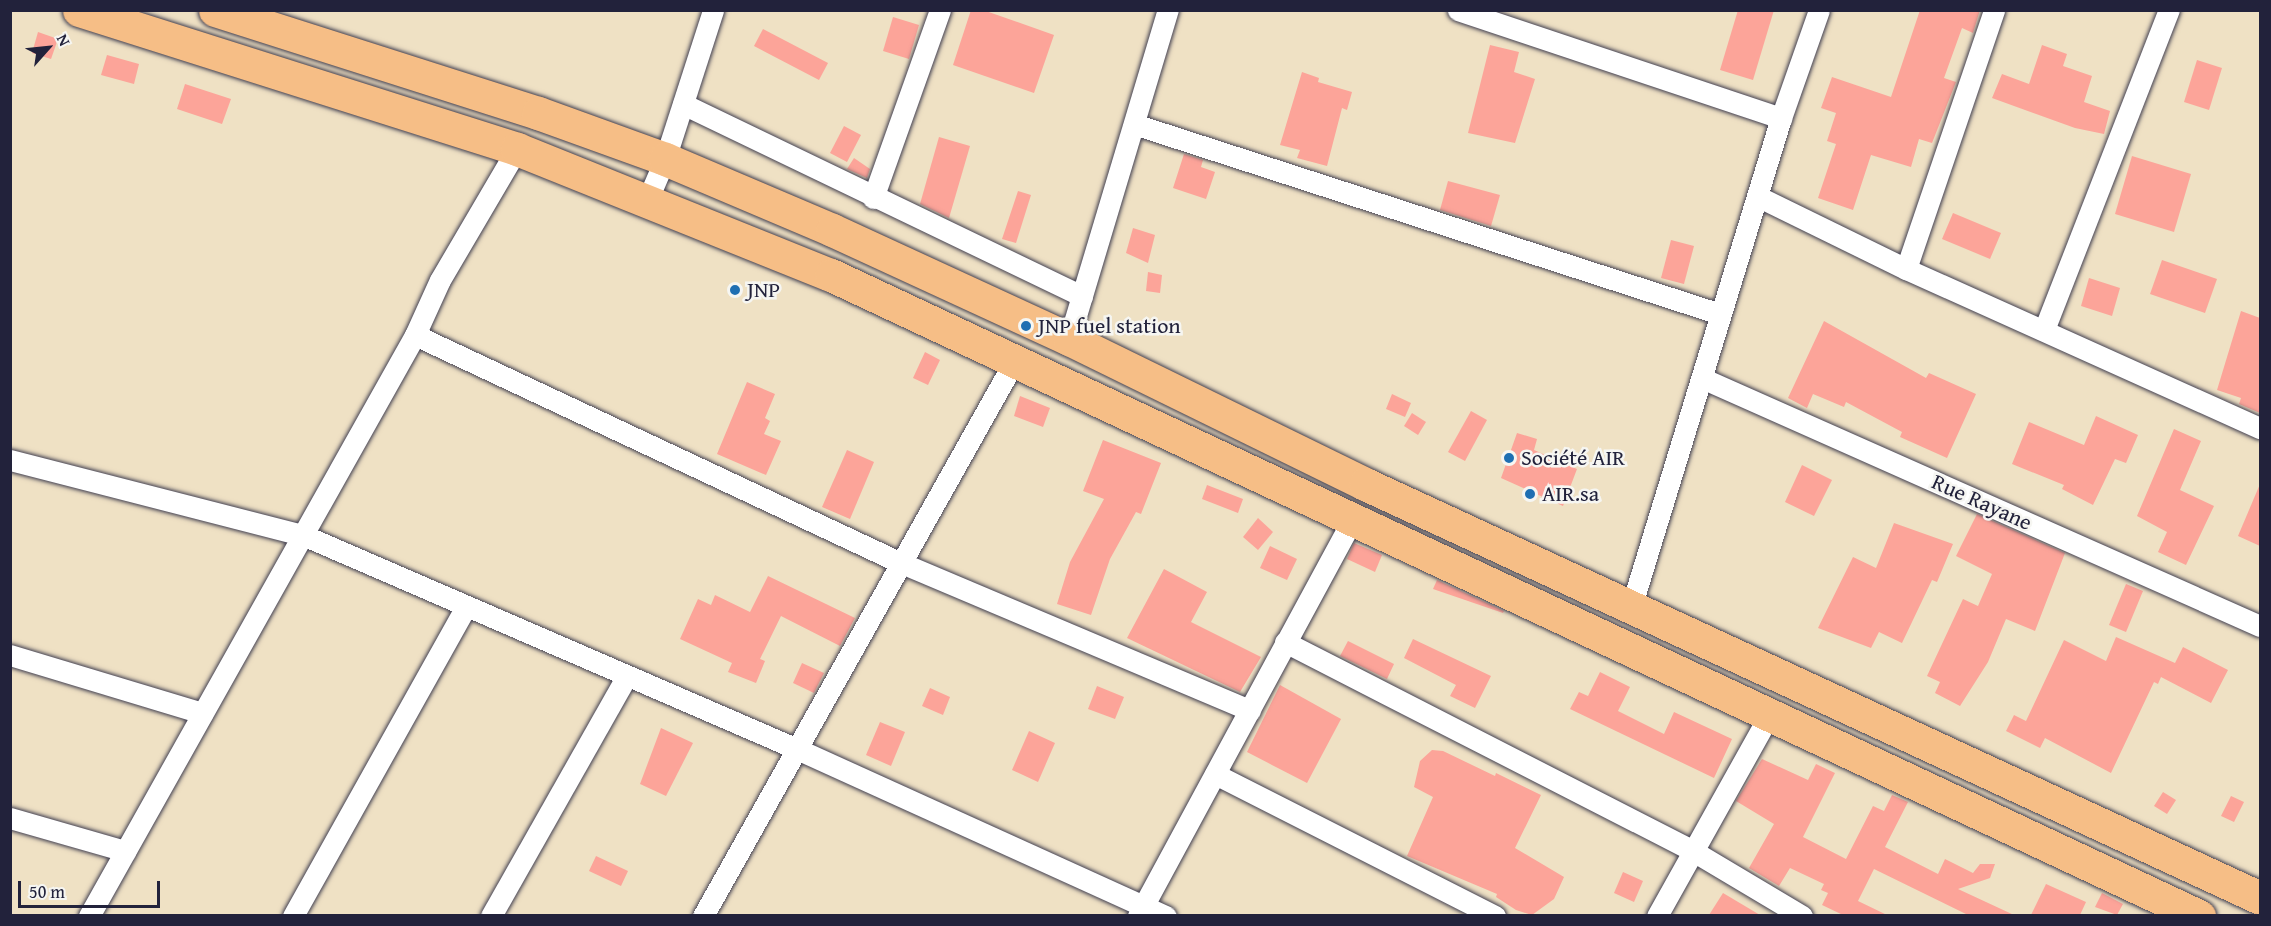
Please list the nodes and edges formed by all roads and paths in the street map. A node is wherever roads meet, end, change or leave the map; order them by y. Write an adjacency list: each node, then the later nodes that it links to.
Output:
1 (79, 10): 13 (main road)
2 (215, 10): 14 (main road)
3 (713, 10): 10 (street)
4 (940, 10): 16 (street)
5 (1168, 10): 12 (street)
6 (1458, 10): 11 (street)
7 (1819, 10): 11 (street)
8 (1994, 10): 18 (street)
9 (2169, 10): 21 (street)
10 (683, 104): 14 (street); 16 (street)
11 (1781, 118): 15 (street)
12 (1134, 124): 19 (street); 20 (street)
13 (517, 149): 17 (main road); 22 (street)
14 (665, 159): 17 (street); 23 (main road)
15 (1759, 197): 18 (street); 20 (street)
16 (873, 198): 19 (street)
17 (647, 201): 24 (main road)
18 (1906, 269): 21 (street)
19 (1082, 296): 23 (street)
20 (1720, 314): 25 (street)
21 (2044, 330): 26 (street)
22 (415, 335): 29 (street); 30 (street)
23 (1069, 339): 31 (main road)
24 (1015, 360): 28 (main road); 30 (street)
25 (1704, 379): 31 (street); 33 (street, Rue Rayane)
26 (2260, 428)
27 (10, 460): 29 (street)
28 (1353, 518): 34 (street); 38 (main road)
29 (303, 535): 32 (street); 39 (street)
30 (899, 562): 37 (street); 40 (street)
31 (1632, 604): 45 (main road)
32 (466, 606): 36 (street); 49 (street)
33 (2260, 626)
34 (1285, 642): 37 (street); 44 (street)
35 (10, 655): 39 (street)
36 (627, 676): 40 (street); 50 (street)
37 (1250, 710): 41 (street)
38 (1771, 712): 44 (street); 47 (main road)
39 (202, 714): 43 (street)
40 (797, 749): 46 (street); 51 (street)
41 (1215, 774): 46 (street); 53 (street)
42 (10, 818): 43 (street)
43 (125, 851): 48 (street)
44 (1693, 851): 54 (street); 55 (street)
45 (2260, 898)
46 (1142, 910): 52 (street)
47 (2188, 913)
48 (89, 915)
49 (293, 915)
50 (491, 915)
51 (704, 915)
52 (1166, 915)
53 (1495, 915)
54 (1656, 915)
55 (1803, 915)

